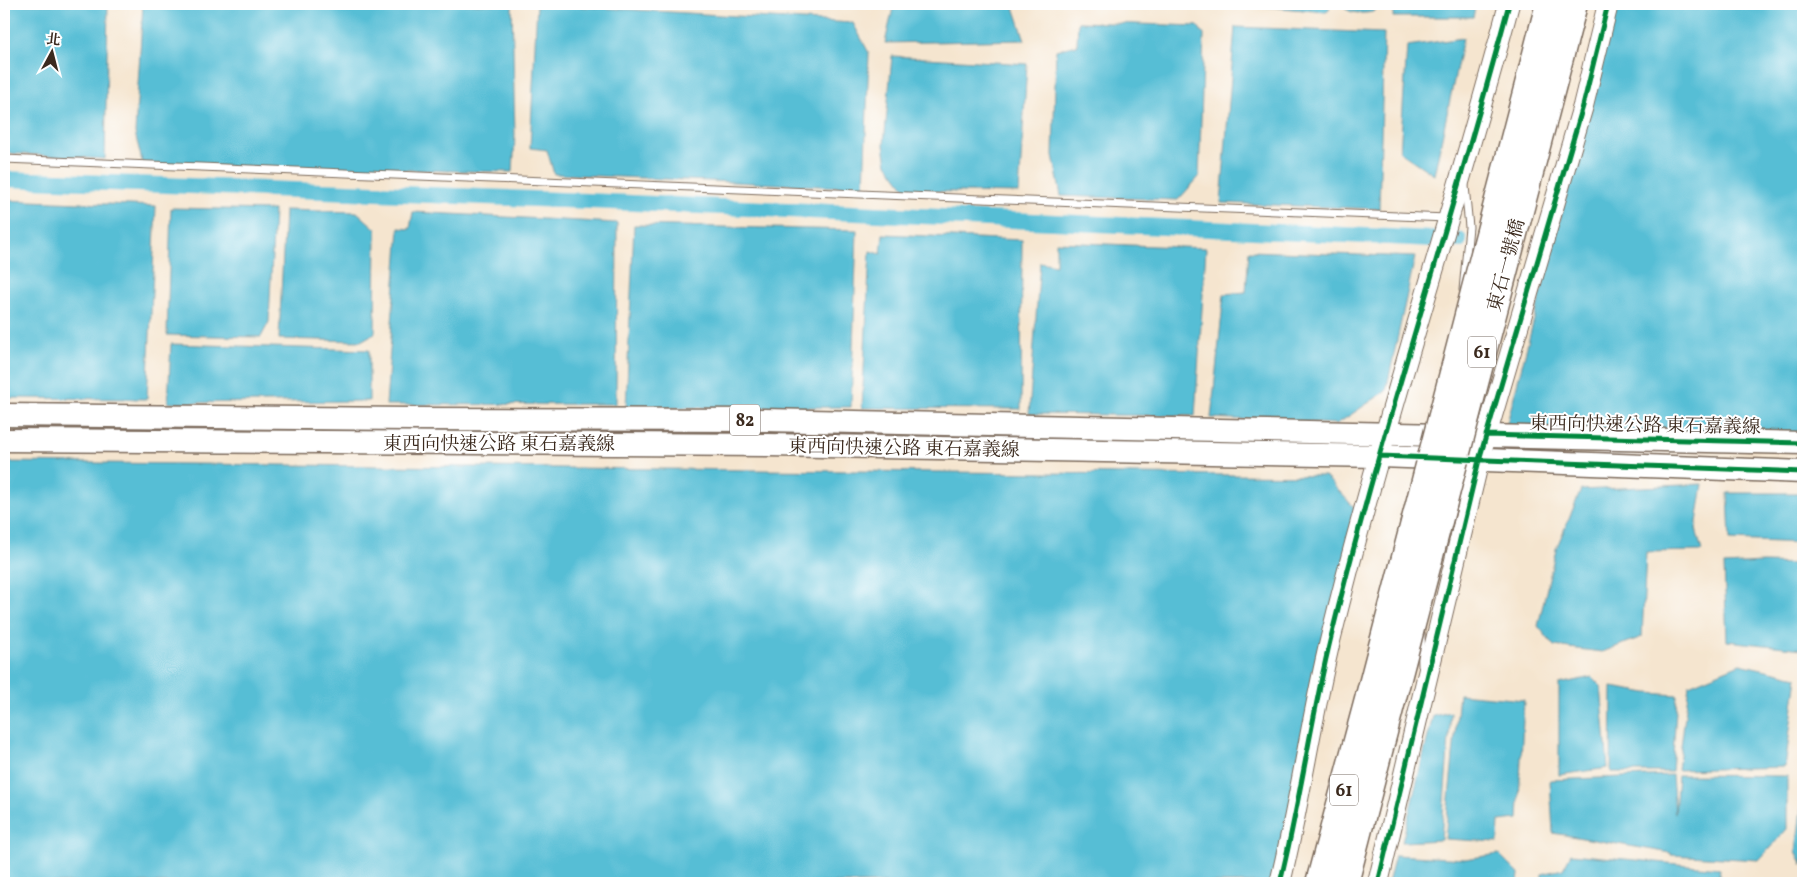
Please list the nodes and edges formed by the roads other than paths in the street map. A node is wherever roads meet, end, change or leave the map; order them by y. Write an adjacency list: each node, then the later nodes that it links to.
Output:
1 (1509, 4): 6 (street)
2 (1549, 4): 20 (highway, 東石一號橋 / 61, bridge)
3 (1574, 4): 20 (highway, 東石一號橋 / 61, bridge)
4 (1608, 4): 12 (street)
5 (4, 159): 7 (lane)
6 (1463, 168): 7 (street); 8 (lane)
7 (1449, 218): 11 (street)
8 (1462, 299)
9 (1461, 308): 15 (lane)
10 (4, 414): 11 (main road, 東西向快速公路 東石嘉義線 / 82)
11 (1385, 434): 15 (main road, 東西向快速公路 東石嘉義線 / 82); 16 (street)
12 (1486, 436): 14 (main road, 東西向快速公路 東石嘉義線 / 82); 15 (main road, 東西向快速公路 東石嘉義線 / 82); 17 (street)
13 (4, 440): 16 (main road, 東西向快速公路 東石嘉義線 / 82)
14 (1803, 443)
15 (1442, 448): 16 (main road, 東西向快速公路 東石嘉義線 / 82); 17 (main road, 東西向快速公路 東石嘉義線 / 82)
16 (1380, 456): 22 (street)
17 (1479, 460): 18 (main road, 東西向快速公路 東石嘉義線 / 82); 21 (street)
18 (1803, 472)
19 (1430, 522): 21 (lane)
20 (1380, 698): 23 (highway, 61); 24 (highway, 61)
21 (1423, 698): 25 (street)
22 (1280, 883)
23 (1319, 883)
24 (1346, 883)
25 (1378, 883)

